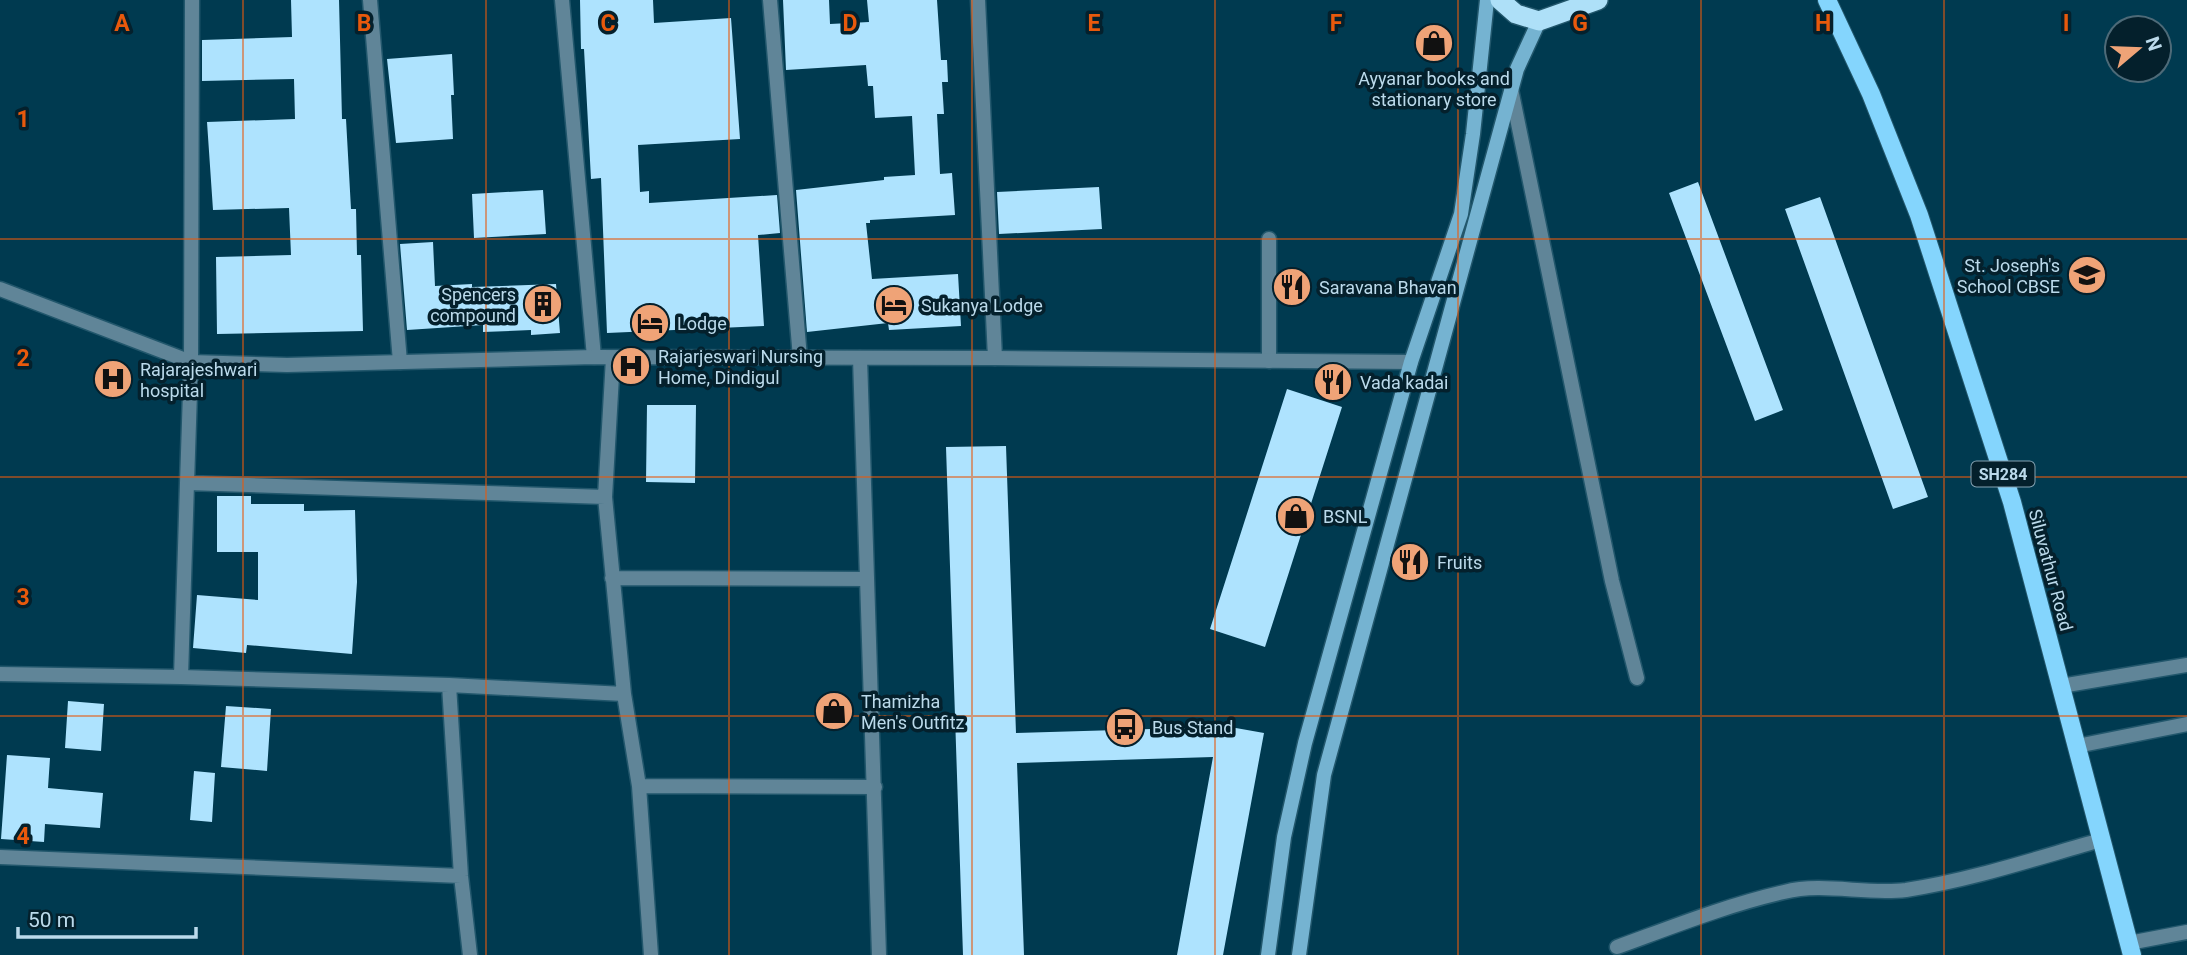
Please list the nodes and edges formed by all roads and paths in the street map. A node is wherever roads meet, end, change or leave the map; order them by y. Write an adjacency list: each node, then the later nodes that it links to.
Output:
1 (192, 0): 20 (street)
2 (370, 0): 21 (street)
3 (562, 0): 14 (street)
4 (770, 0): 16 (street)
5 (978, 0): 18 (street)
6 (1487, 0): 22 (main road)
7 (1500, 0): 10 (highway)
8 (1598, 0): 10 (highway)
9 (1828, 2): 34 (main road, Siluvathur Road / SH284)
10 (1539, 21): 11 (main road)
11 (1511, 89): 31 (street); 32 (main road)
12 (1269, 239): 19 (street)
13 (0, 289): 20 (street)
14 (594, 357): 15 (street); 21 (street)
15 (613, 358): 16 (street); 24 (street)
16 (800, 358): 17 (street)
17 (860, 358): 18 (street); 26 (street)
18 (995, 358): 19 (street)
19 (1269, 361): 22 (street)
20 (191, 362): 21 (street); 23 (street)
21 (400, 362)
22 (1411, 362): 28 (main road)
23 (187, 482): 24 (street); 30 (street)
24 (605, 496): 25 (street)
25 (612, 578): 26 (street); 35 (street)
26 (866, 579): 39 (street)
27 (2187, 665): 34 (street)
28 (1325, 669): 32 (main road); 49 (main road)
29 (0, 674): 30 (street)
30 (181, 677): 33 (street)
31 (1637, 678)
32 (1348, 684): 50 (main road)
33 (449, 685): 35 (street); 42 (street)
34 (2061, 687): 37 (main road, Siluvathur Road / SH284)
35 (624, 694): 38 (street)
36 (2187, 724): 37 (street)
37 (2077, 746): 40 (main road, Siluvathur Road / SH284)
38 (639, 786): 39 (street); 47 (street)
39 (876, 787): 48 (street)
40 (2101, 840): 44 (street); 45 (main road, Siluvathur Road / SH284)
41 (0, 857): 42 (street)
42 (461, 876): 46 (street)
43 (2187, 932): 45 (street)
44 (1617, 947)
45 (2130, 949)
46 (470, 955)
47 (651, 955)
48 (879, 955)
49 (1268, 955)
50 (1299, 955)

